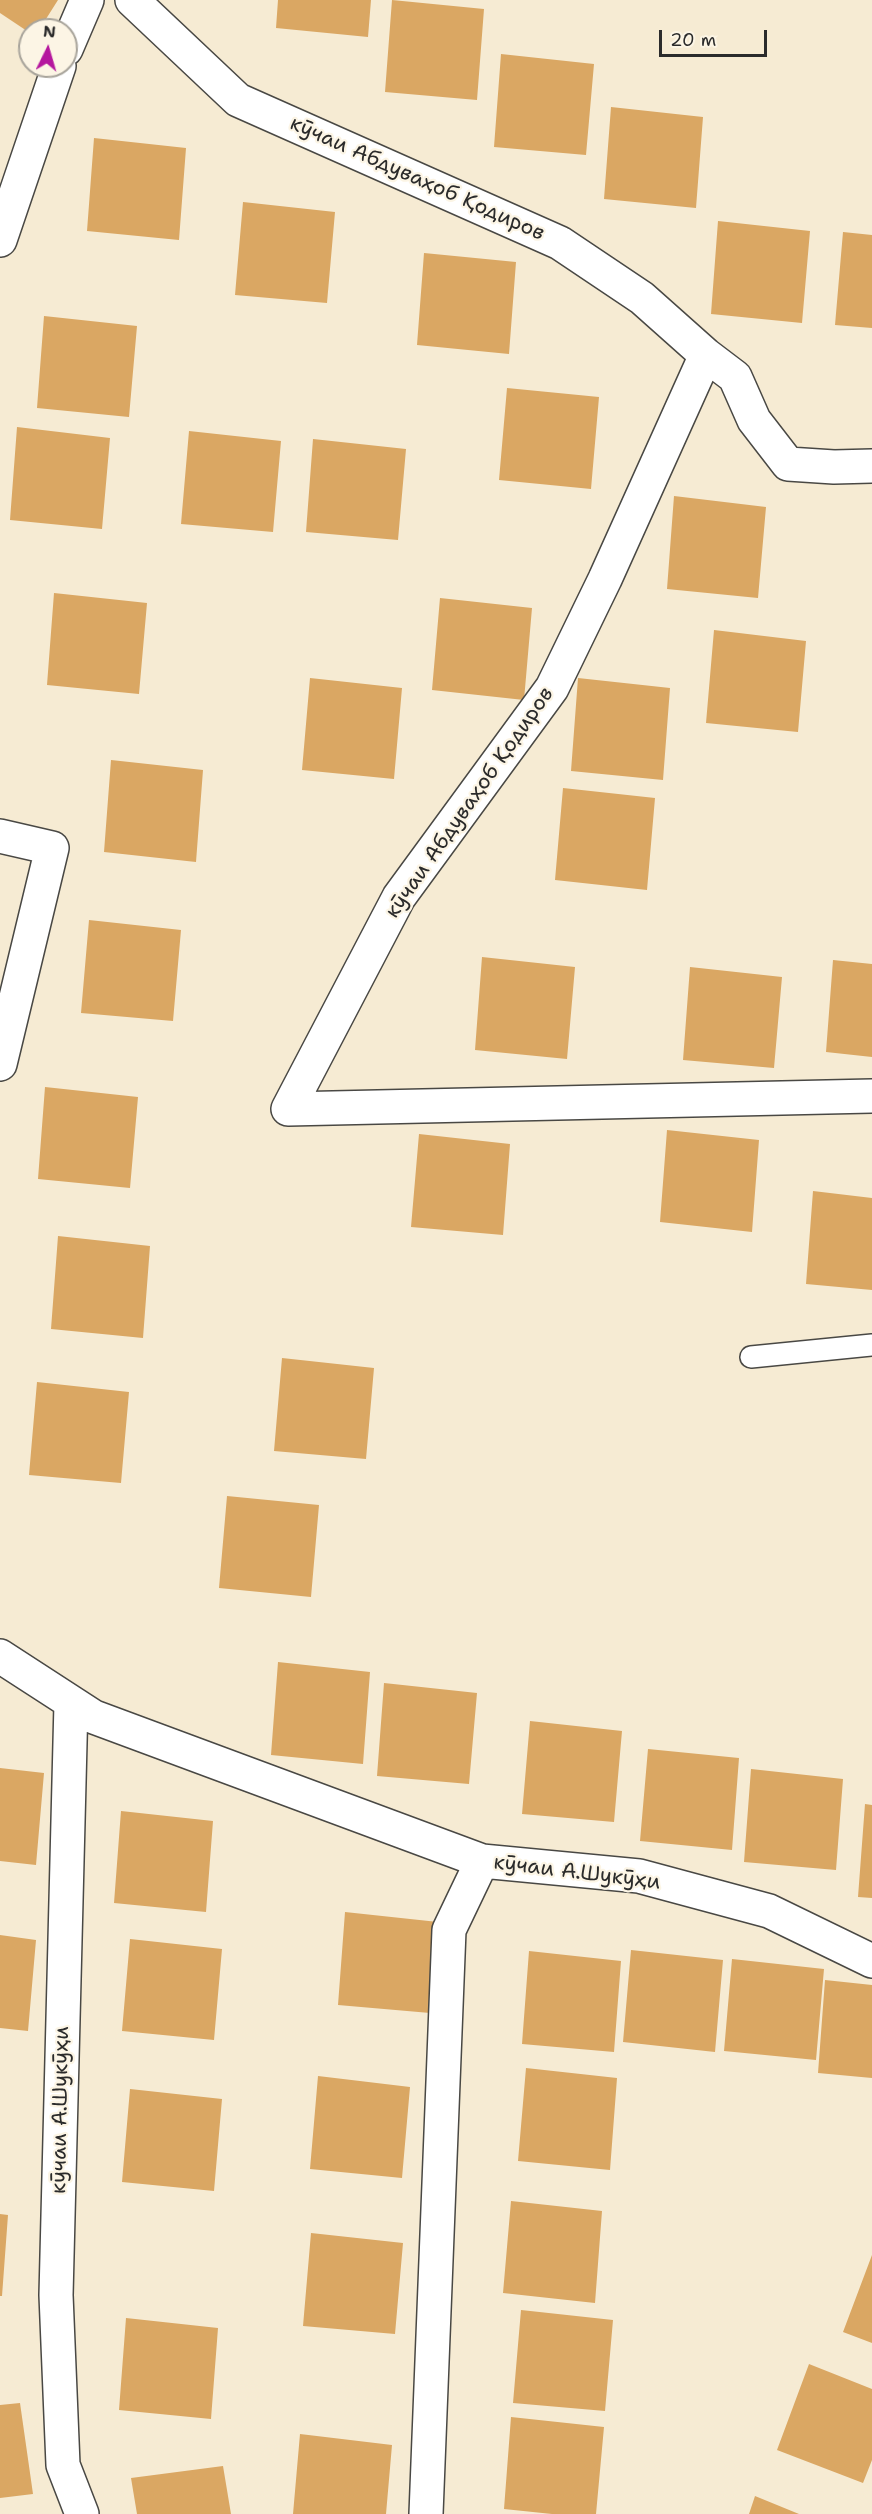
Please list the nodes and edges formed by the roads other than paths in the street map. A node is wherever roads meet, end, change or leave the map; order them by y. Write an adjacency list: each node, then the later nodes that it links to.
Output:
1 (87, 0): 3 (street)
2 (132, 0): 6 (street, кӯчаи Абдуваҳоб Қодиров)
3 (78, 21)
4 (55, 78): 5 (street)
5 (0, 240)
6 (706, 355): 7 (street, кӯчаи Абдуваҳоб Қодиров); 10 (street, кӯчаи Абдуваҳоб Қодиров)
7 (872, 466)
8 (0, 837): 9 (street)
9 (0, 1065)
10 (872, 1096)
11 (872, 1345): 12 (lane)
12 (751, 1358)
13 (0, 1656): 14 (street, кӯчаи А.Шукӯҳи)
14 (71, 1703): 15 (street, кӯчаи А.Шукӯҳи); 17 (street, кӯчаи А.Шукӯҳи)
15 (482, 1861): 16 (street, кӯчаи А.Шукӯҳи); 18 (street, кӯчаи А.Шукӯҳи)
16 (872, 1961)
17 (82, 2514)
18 (426, 2514)

